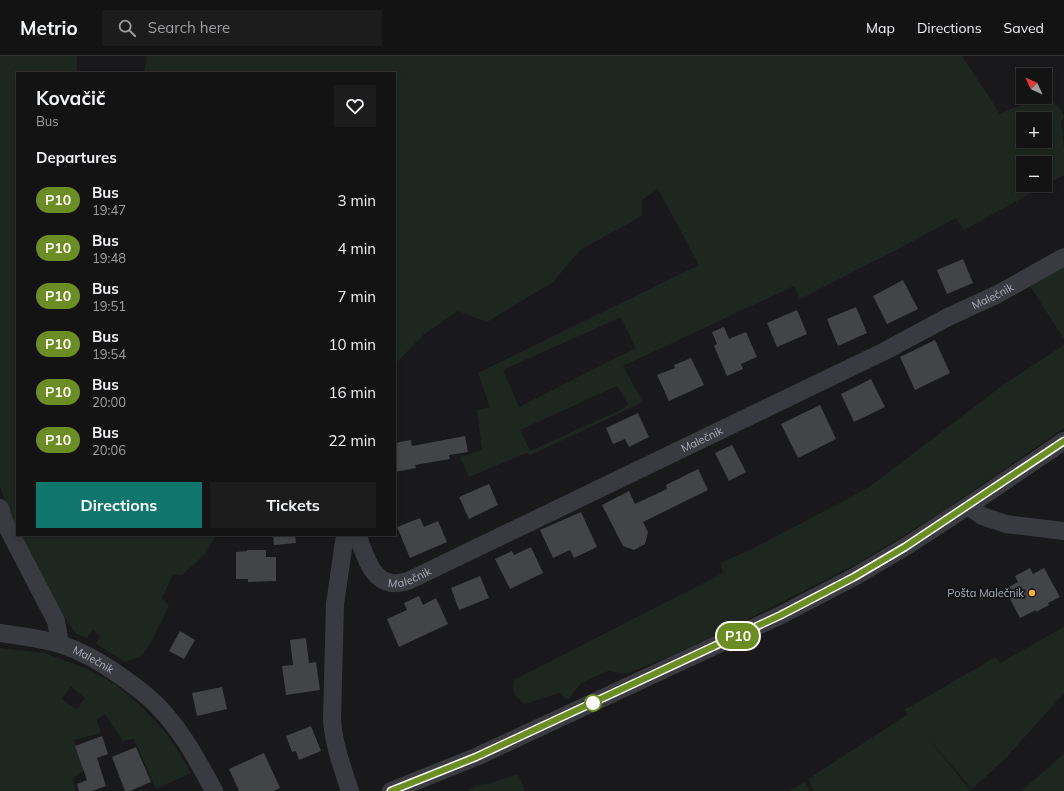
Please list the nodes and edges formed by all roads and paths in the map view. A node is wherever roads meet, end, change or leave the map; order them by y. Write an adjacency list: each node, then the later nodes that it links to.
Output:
1 (1064, 257): 7 (street, Malečnik)
2 (1064, 441): 3 (street)
3 (968, 506): 5 (street); 12 (street)
4 (0, 508): 9 (street, Malečnik)
5 (1064, 531)
6 (345, 536): 11 (street)
7 (357, 536)
8 (0, 633): 9 (street, Malečnik)
9 (60, 644): 10 (street, Malečnik)
10 (214, 791)
11 (350, 791)
12 (391, 791)

